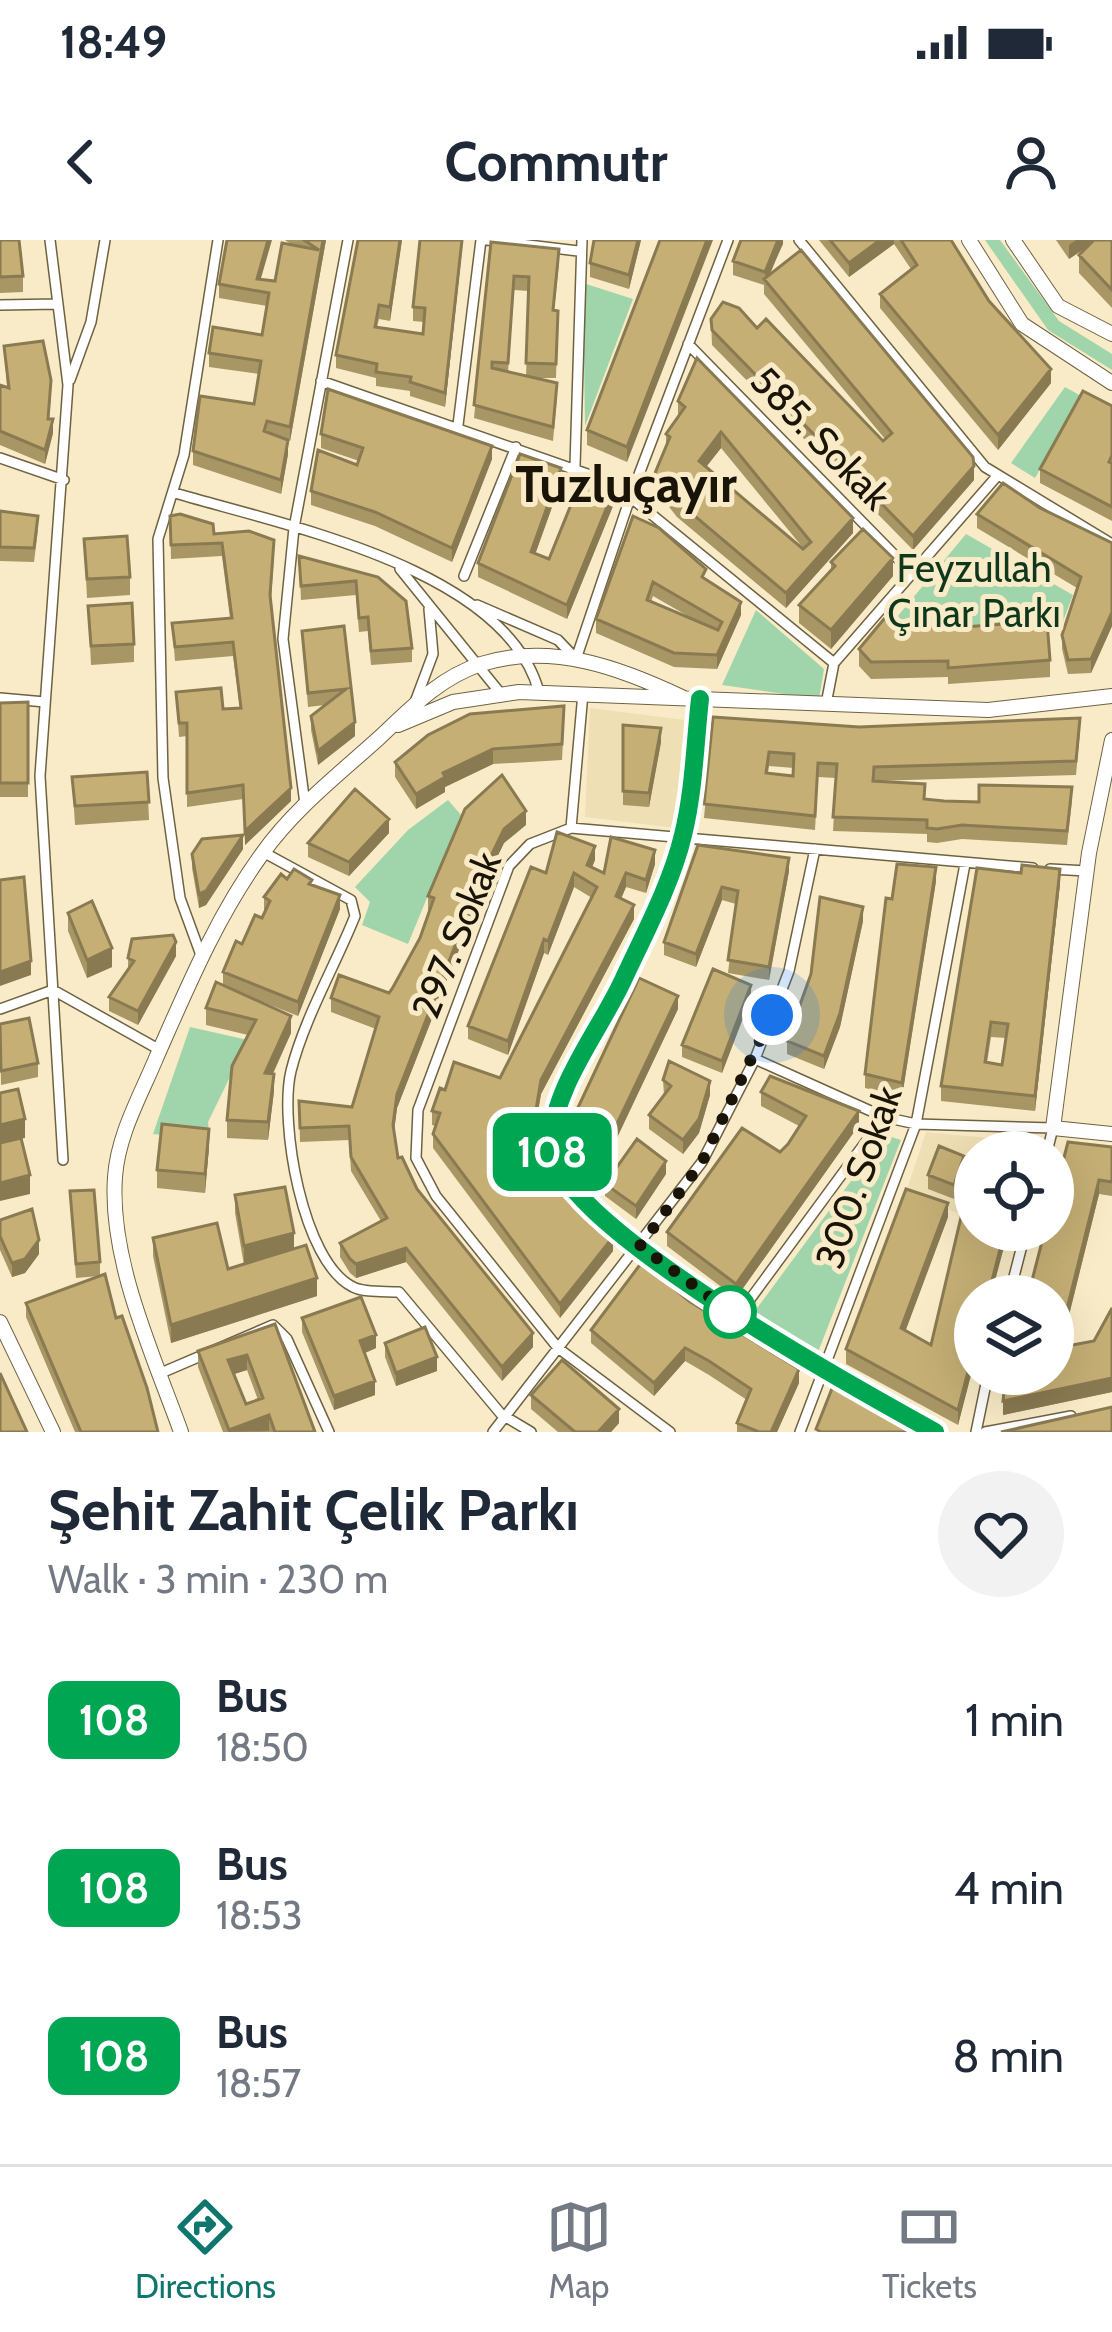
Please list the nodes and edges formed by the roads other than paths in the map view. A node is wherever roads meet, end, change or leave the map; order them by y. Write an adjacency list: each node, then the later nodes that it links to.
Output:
1 (50, 240): 11 (street)
2 (105, 240): 17 (street)
3 (218, 240): 24 (street)
4 (484, 240): 10 (street); 18 (street)
5 (728, 240): 14 (street)
6 (799, 240): 22 (street)
7 (969, 240): 16 (main road)
8 (1013, 240): 13 (main road)
9 (346, 241): 15 (street)
10 (580, 245): 21 (street)
11 (57, 304): 12 (street); 17 (street)
12 (0, 305)
13 (1112, 334)
14 (688, 344): 25 (street); 29 (street, 585. Sokak)
15 (321, 381): 18 (street); 26 (street)
16 (1112, 383)
17 (68, 385): 23 (street)
18 (458, 425): 19 (street)
19 (516, 447): 21 (street); 30 (street)
20 (0, 458): 23 (street)
21 (575, 466): 25 (street)
22 (998, 475): 27 (street); 29 (street)
23 (64, 480): 43 (street)
24 (176, 494): 26 (street); 55 (street)
25 (630, 498): 34 (street); 35 (street)
26 (294, 528): 28 (street); 48 (street)
27 (1112, 544)
28 (397, 565): 31 (street); 32 (street)
29 (912, 573): 35 (street)
30 (464, 577)
31 (425, 599): 36 (street); 44 (street)
32 (469, 602): 33 (street); 34 (street)
33 (523, 657): 34 (main road); 36 (main road); 37 (street)
34 (576, 659): 42 (main road)
35 (834, 663): 45 (street)
36 (481, 664): 39 (street); 44 (main road)
37 (539, 692): 38 (main road); 39 (main road)
38 (583, 693): 42 (main road); 49 (street)
39 (501, 694): 46 (main road)
40 (1112, 696): 45 (main road)
41 (0, 698): 43 (street)
42 (692, 699): 45 (main road); 50 (street)
43 (45, 702): 56 (street)
44 (415, 703): 46 (main road)
45 (826, 704)
46 (386, 732): 48 (main road)
47 (1112, 740): 54 (main road)
48 (305, 804): 52 (main road)
49 (571, 828): 50 (street); 69 (street, 297. Sokak)
50 (683, 836): 51 (street); 66 (street)
51 (815, 849): 53 (street); 59 (street)
52 (263, 852): 55 (main road); 74 (street)
53 (965, 864): 54 (street); 61 (street, 300. Sokak)
54 (1087, 871): 62 (main road)
55 (202, 958): 58 (main road)
56 (52, 990): 57 (street); 58 (street); 65 (street)
57 (0, 1009)
58 (160, 1050): 71 (main road)
59 (755, 1059): 60 (street); 66 (street)
60 (884, 1117): 61 (street); 67 (street)
61 (916, 1124): 62 (street); 70 (street, 300. Sokak)
62 (1053, 1128): 63 (street); 64 (main road)
63 (1052, 1131)
64 (1112, 1134)
65 (63, 1160)
66 (640, 1246): 67 (street); 69 (street)
67 (737, 1317): 70 (street)
68 (1, 1328): 75 (main road)
69 (558, 1348): 74 (street); 80 (street, 297. Sokak)
70 (821, 1368): 81 (street, 300. Sokak); 82 (street)
71 (161, 1373): 76 (main road); 77 (street)
72 (984, 1395): 83 (street)
73 (1091, 1413): 84 (street)
74 (501, 1414): 78 (street); 79 (street)
75 (52, 1432)
76 (181, 1432)
77 (329, 1432)
78 (493, 1432)
79 (531, 1432)
80 (670, 1432)
81 (800, 1432)
82 (935, 1432)
83 (976, 1432)
84 (986, 1432)

